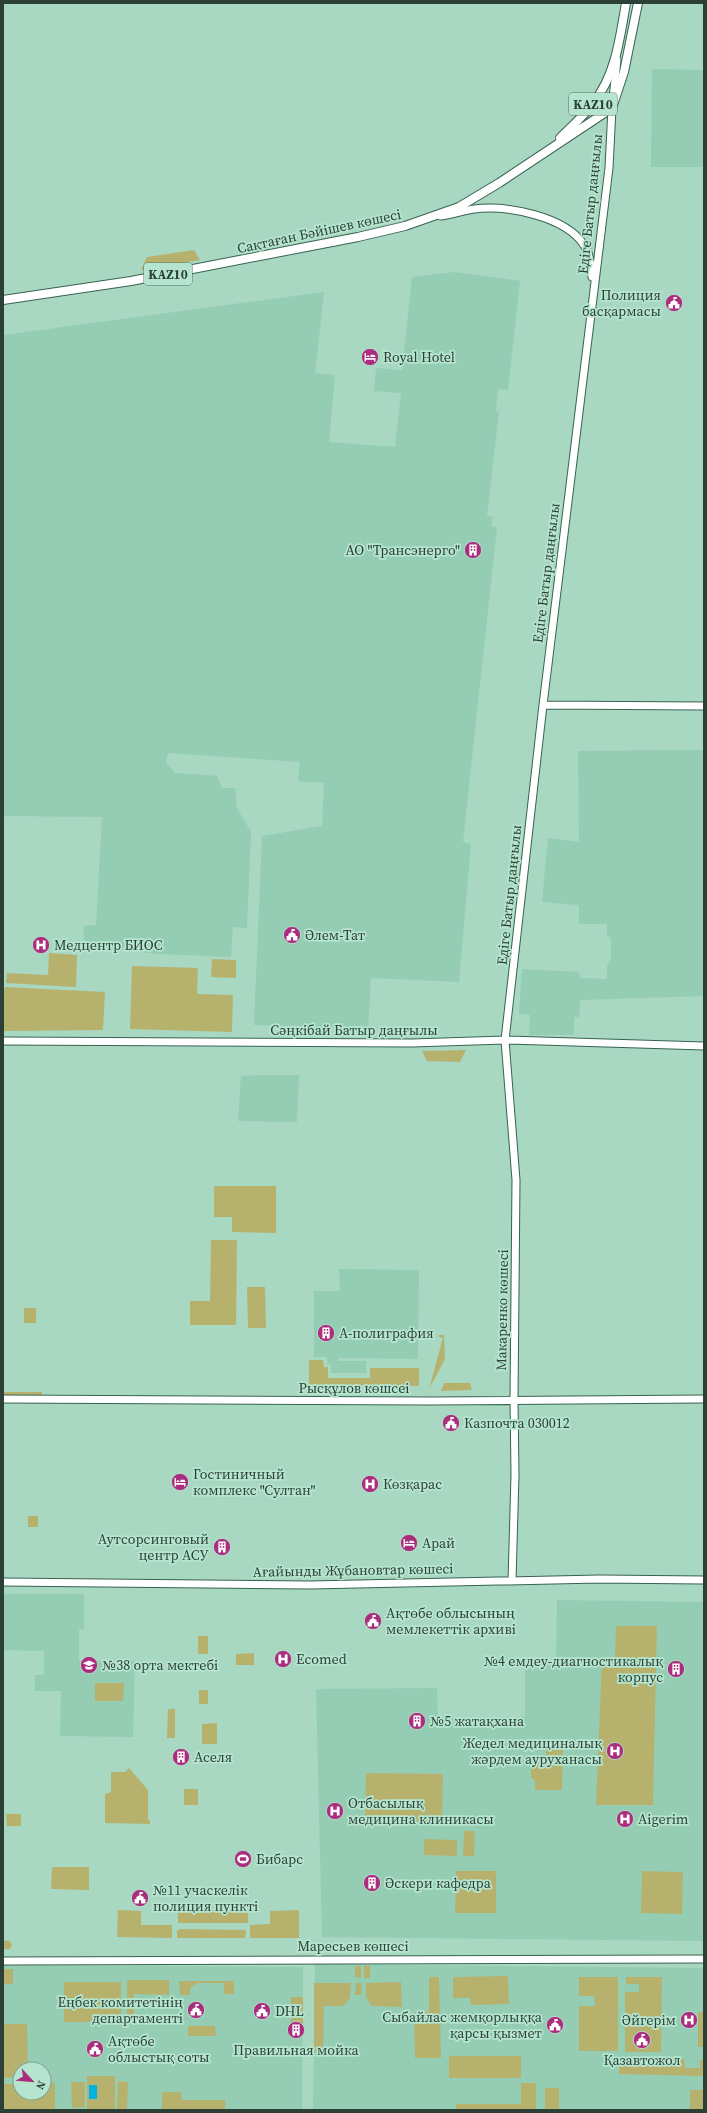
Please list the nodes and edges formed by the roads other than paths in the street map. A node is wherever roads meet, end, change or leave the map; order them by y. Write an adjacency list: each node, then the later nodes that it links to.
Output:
1 (626, 3): 3 (main road, Едіге Батыр даңғылы / KAZ10)
2 (638, 3): 4 (main road, Едіге Батыр даңғылы / KAZ10)
3 (619, 46): 4 (street, Едіге Батыр даңғылы); 5 (main road, KAZ10)
4 (612, 108): 5 (main road, Сақтаған Бәйішев көшесі / KAZ10); 7 (street, Едіге Батыр даңғылы)
5 (549, 150): 6 (main road, Сақтаған Бәйішев көшесі / KAZ10)
6 (429, 219): 7 (street); 8 (main road, Сақтаған Бәйішев көшесі / KAZ10)
7 (593, 293): 9 (street, Едіге Батыр даңғылы)
8 (3, 300)
9 (543, 705): 10 (street); 11 (street, Едіге Батыр даңғылы)
10 (704, 706)
11 (505, 1040): 12 (street, Сәңкібай Батыр даңғылы); 13 (street, Сәңкібай Батыр даңғылы); 15 (street, Макаренко көшесі)
12 (3, 1041)
13 (704, 1046)
14 (3, 1399): 15 (street, Рысқұлов көшсеі)
15 (514, 1399): 16 (street, Рысқұлов көшсеі); 18 (street, Макаренко көшесі)
16 (704, 1399)
17 (704, 1580): 18 (street, Ағайынды Жұбановтар көшесі)
18 (512, 1581): 19 (street, Ағайынды Жұбановтар көшесі)
19 (3, 1582)
20 (704, 1958): 21 (street, Маресьев көшесі)
21 (3, 1961)

